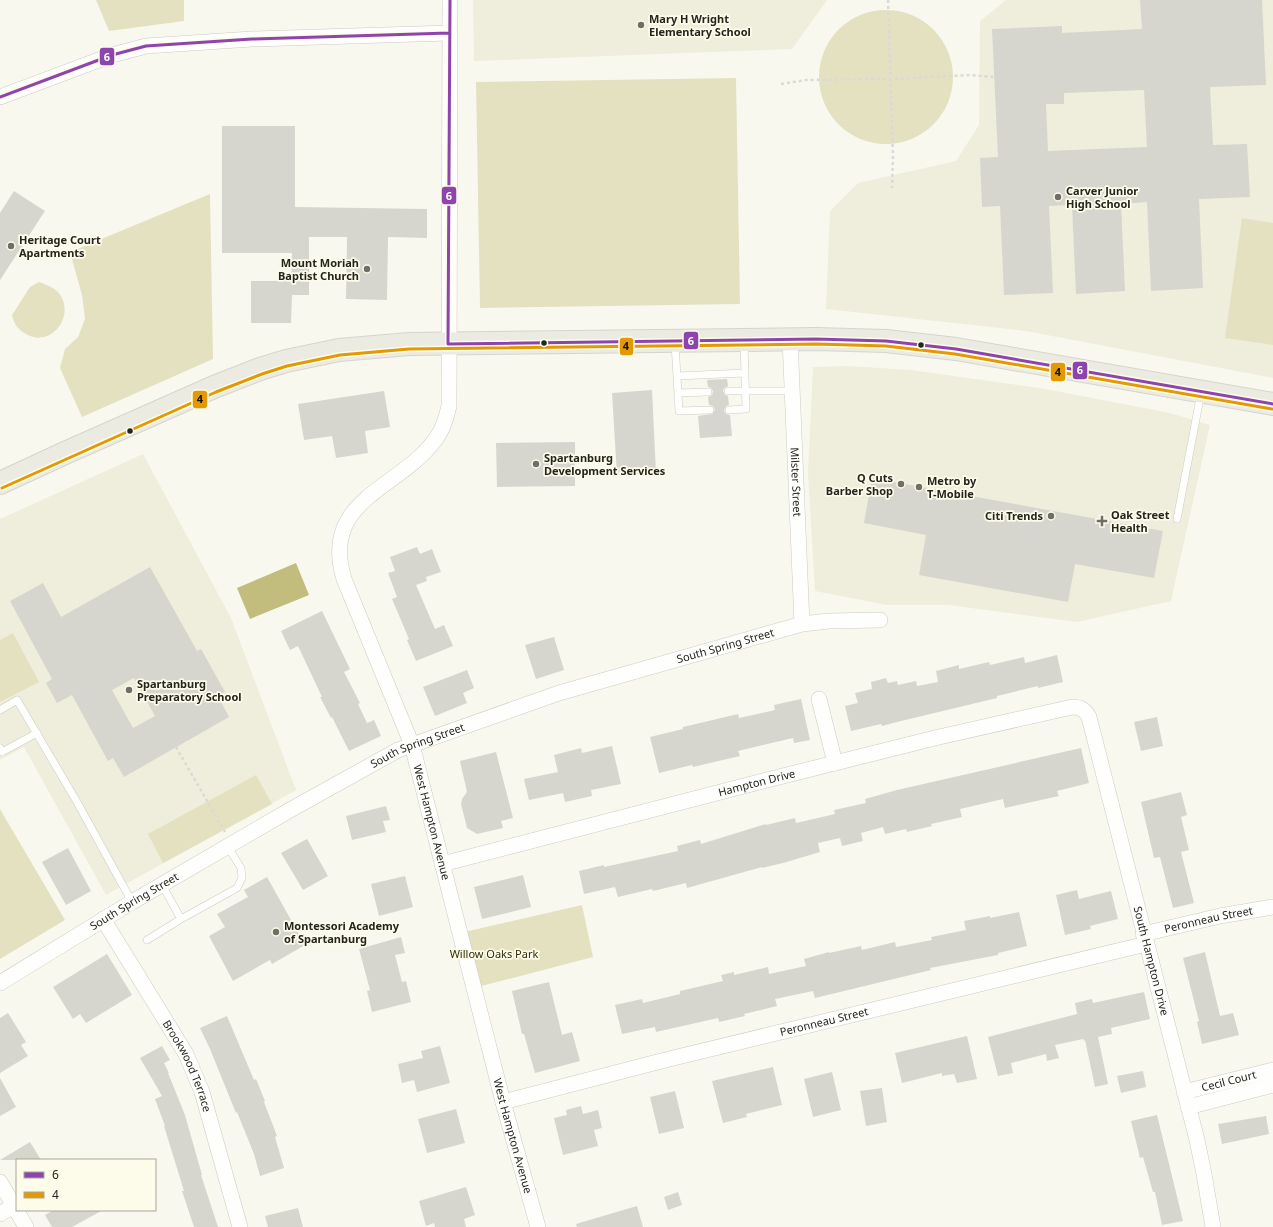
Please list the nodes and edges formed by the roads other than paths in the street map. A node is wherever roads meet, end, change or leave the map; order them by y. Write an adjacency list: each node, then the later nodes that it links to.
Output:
1 (450, 0): 2 (street, West Hampton Avenue)
2 (449, 33): 3 (street); 7 (street, West Hampton Avenue)
3 (0, 97)
4 (790, 339): 5 (main road); 10 (street, Milster Street); 11 (main road)
5 (744, 340): 6 (main road); 8 (lane)
6 (675, 341): 7 (main road); 9 (lane)
7 (448, 344): 19 (main road); 27 (street, West Hampton Avenue)
8 (744, 373): 9 (lane); 13 (lane)
9 (677, 376): 15 (lane)
10 (792, 390): 13 (lane); 22 (street, Milster Street)
11 (1201, 390): 16 (main road); 20 (lane)
12 (728, 391): 13 (lane)
13 (745, 391): 18 (lane)
14 (708, 392): 15 (lane)
15 (678, 393): 17 (lane)
16 (1273, 404)
17 (710, 410)
18 (729, 410)
19 (0, 483)
20 (1177, 519)
21 (880, 620): 22 (street, South Spring Street)
22 (802, 624): 27 (street, South Spring Street)
23 (819, 699): 29 (street)
24 (1072, 707): 29 (street, Hampton Drive); 37 (street, South Hampton Drive)
25 (0, 710): 26 (lane)
26 (37, 733): 28 (lane); 33 (lane)
27 (412, 745): 30 (street, South Spring Street); 31 (street, West Hampton Avenue)
28 (0, 748)
29 (836, 763): 31 (street, Hampton Drive)
30 (228, 841): 32 (street, South Spring Street); 35 (lane)
31 (442, 864): 43 (street, West Hampton Avenue)
32 (162, 885): 33 (street, South Spring Street); 35 (lane)
33 (132, 902): 36 (street, South Spring Street)
34 (1273, 907): 37 (street, Peronneau Street)
35 (181, 919): 38 (lane)
36 (103, 920): 39 (street, South Spring Street); 50 (street, Brookwood Terrace)
37 (1145, 939): 42 (street, South Hampton Drive); 43 (street, Peronneau Street)
38 (147, 940)
39 (0, 983)
40 (1273, 1070): 42 (street, Cecil Court)
41 (1273, 1085): 42 (street, Cecil Court)
42 (1186, 1100): 52 (street, South Hampton Drive)
43 (503, 1102): 51 (street, West Hampton Avenue)
44 (0, 1182): 45 (street)
45 (13, 1206): 46 (street); 48 (street)
46 (16, 1211)
47 (16, 1211): 49 (street)
48 (0, 1214)
49 (26, 1227)
50 (240, 1227)
51 (538, 1227)
52 (1213, 1227)

